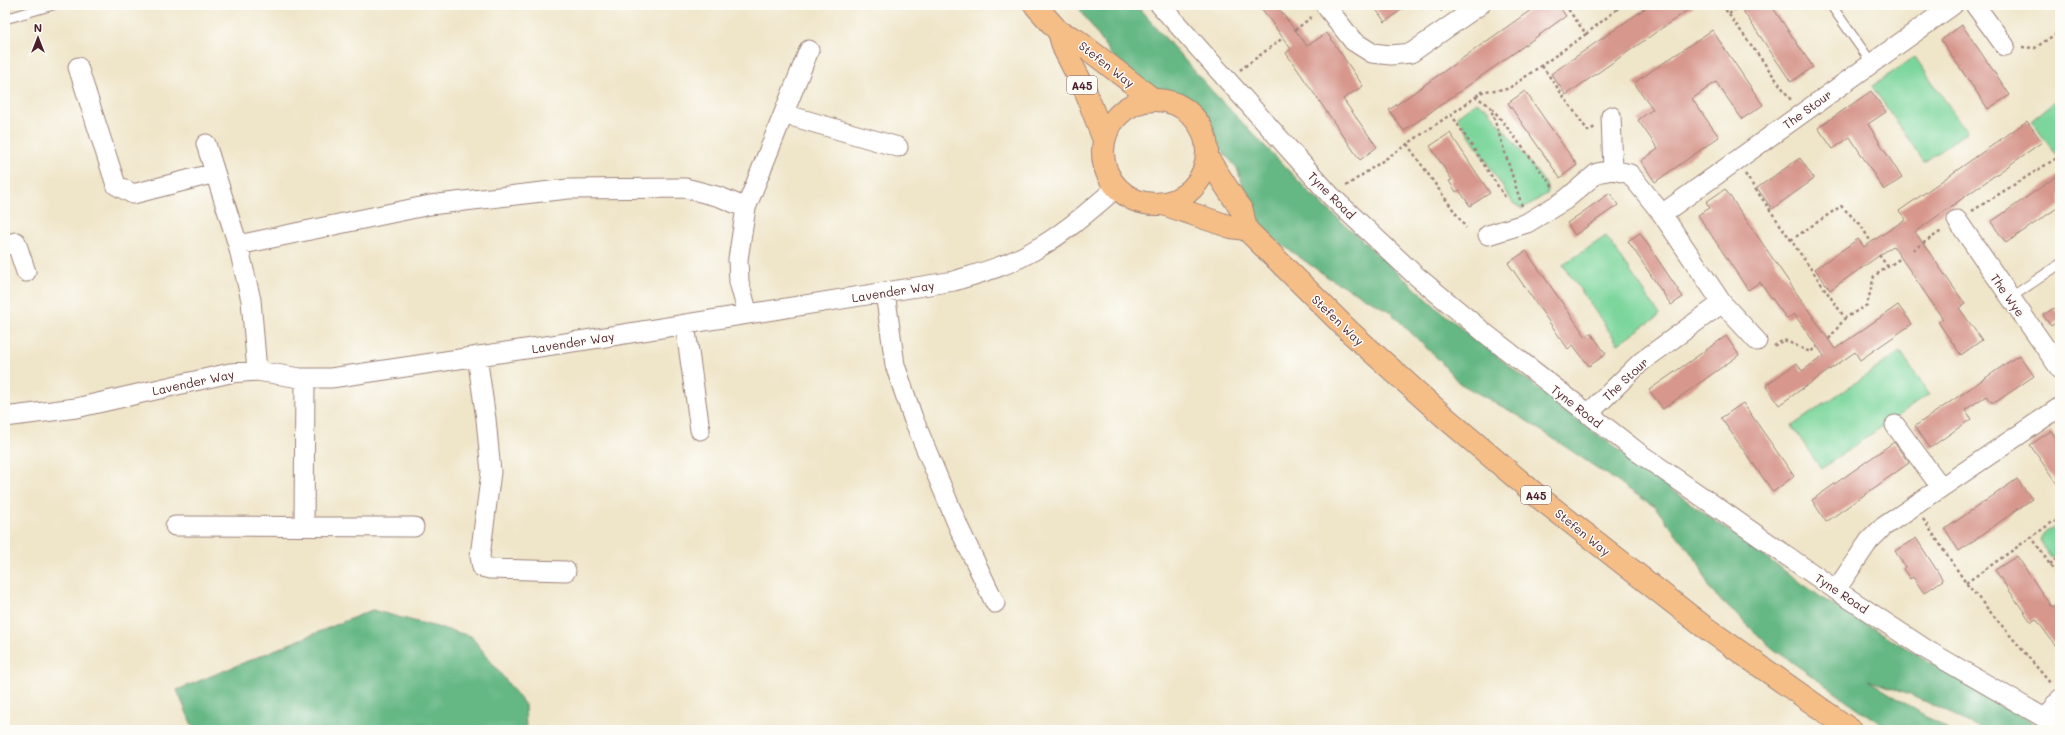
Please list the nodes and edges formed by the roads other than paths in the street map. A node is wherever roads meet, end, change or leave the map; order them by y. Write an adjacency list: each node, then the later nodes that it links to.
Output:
1 (53, 5): 9 (lane)
2 (1035, 5): 10 (highway, Stefen Way / A45)
3 (1160, 5): 46 (street, Tyne Road)
4 (1325, 5): 5 (street)
5 (1480, 5)
6 (1831, 5): 13 (lane)
7 (1953, 5): 13 (street, The Stour)
8 (1975, 5): 11 (street)
9 (5, 19)
10 (1059, 32): 15 (highway, Stefen Way / A45); 18 (highway, Stefen Way / A45)
11 (2005, 46)
12 (809, 50): 16 (street)
13 (1872, 62): 27 (street, The Stour)
14 (78, 67): 23 (street)
15 (1154, 100): 18 (highway); 21 (highway)
16 (784, 114): 20 (street); 26 (street)
17 (1611, 116): 22 (street)
18 (1104, 140): 24 (highway)
19 (206, 144): 23 (street)
20 (898, 147)
21 (1207, 156): 25 (highway); 29 (highway)
22 (1613, 170): 27 (street); 30 (street)
23 (215, 173): 32 (street)
24 (1116, 188): 25 (highway); 35 (street, Lavender Way)
25 (1163, 204): 29 (highway)
26 (746, 208): 32 (street); 38 (street)
27 (1662, 214): 37 (street)
28 (1957, 220): 36 (street, The Wye)
29 (1246, 229): 59 (highway, Stefen Way / A45)
30 (1488, 235)
31 (5, 245): 34 (street)
32 (238, 245): 43 (street)
33 (2060, 264): 36 (lane)
34 (26, 272)
35 (885, 292): 38 (street, Lavender Way); 56 (street)
36 (2010, 298): 42 (street, The Wye)
37 (1722, 303): 40 (street); 46 (street, The Stour)
38 (748, 314): 39 (street, Lavender Way)
39 (685, 324): 41 (street, Lavender Way); 49 (street)
40 (1757, 340)
41 (477, 356): 44 (street, Lavender Way); 54 (street)
42 (2060, 370)
43 (257, 371): 44 (street, Lavender Way); 47 (street, Lavender Way)
44 (305, 378): 52 (street)
45 (2060, 407): 50 (street)
46 (1588, 414): 55 (street, Tyne Road)
47 (5, 416)
48 (1895, 425): 50 (street)
49 (700, 430)
50 (1941, 487): 55 (street)
51 (175, 526): 52 (street)
52 (304, 526): 53 (street)
53 (414, 527)
54 (566, 571)
55 (1836, 590): 58 (street, Tyne Road)
56 (994, 603)
57 (2058, 694): 58 (street)
58 (2053, 723)
59 (1852, 730)

